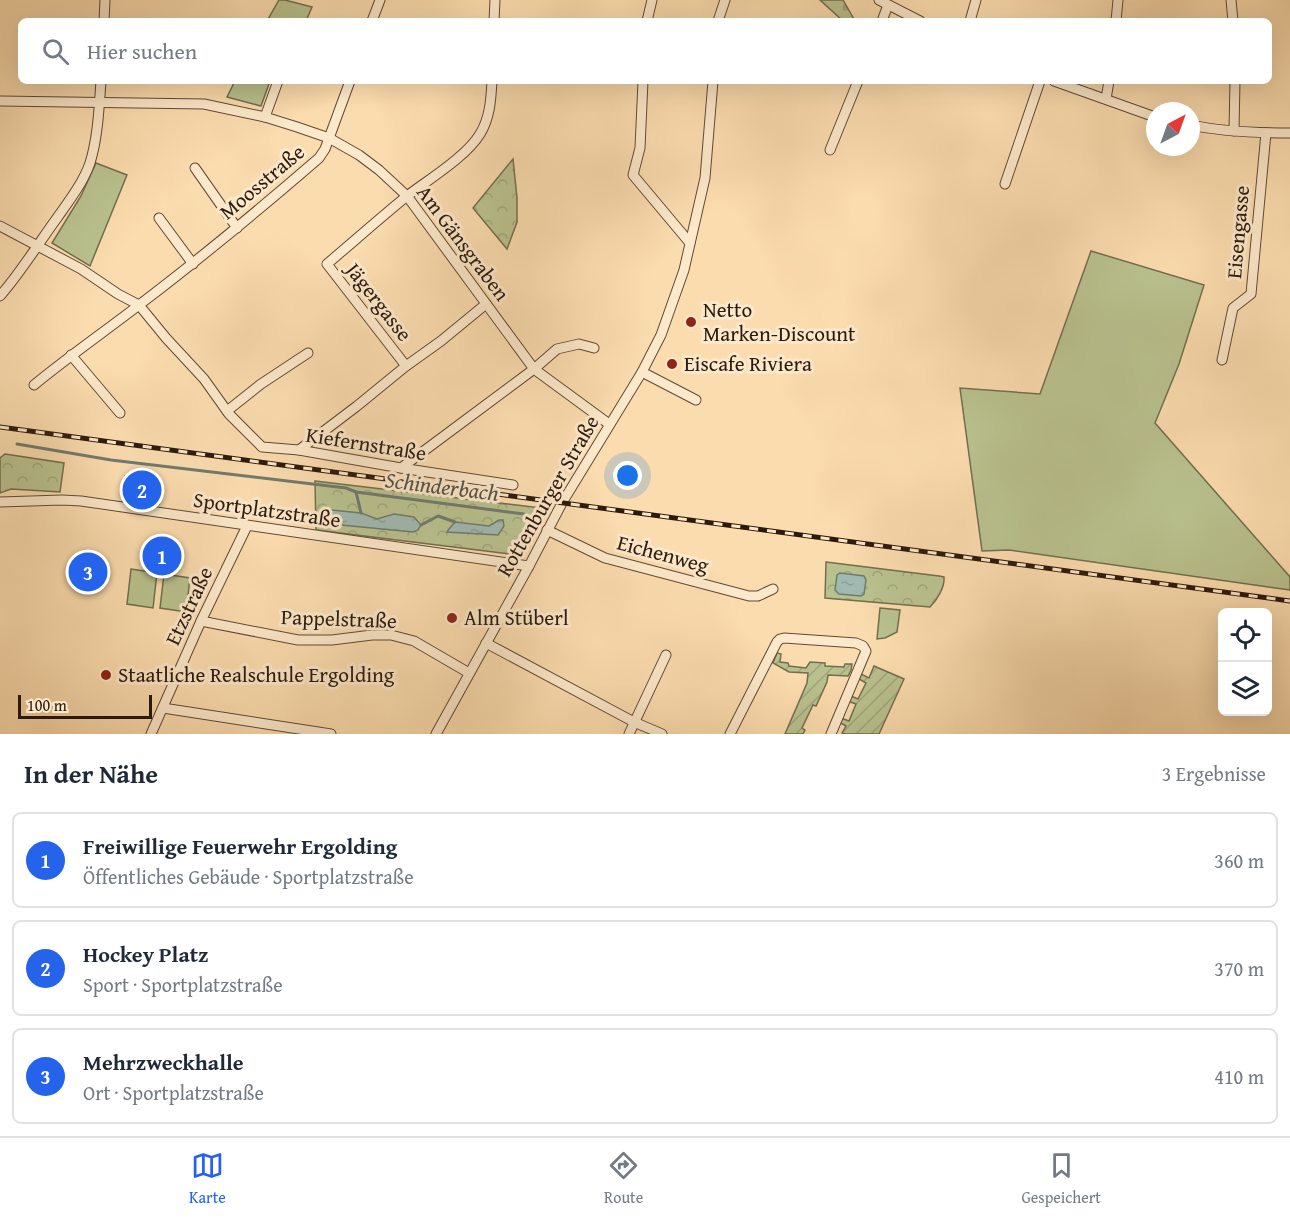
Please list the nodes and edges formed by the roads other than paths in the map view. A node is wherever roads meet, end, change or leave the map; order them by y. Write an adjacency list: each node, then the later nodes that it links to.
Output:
1 (105, 0): 10 (street)
2 (380, 0): 11 (street)
3 (495, 0): 12 (street)
4 (652, 0): 13 (street)
5 (725, 0): 14 (street)
6 (976, 0): 17 (street)
7 (1118, 0): 18 (street)
8 (1231, 0): 19 (street)
9 (884, 2): 15 (street); 16 (street)
10 (105, 18)
11 (373, 18)
12 (494, 18)
13 (648, 18)
14 (719, 18)
15 (882, 18)
16 (914, 18)
17 (971, 18)
18 (1116, 18)
19 (1233, 18)
20 (101, 84): 33 (street)
21 (277, 84): 35 (street)
22 (349, 84): 40 (street, Moosstraße)
23 (492, 84): 44 (street, Jägergasse)
24 (643, 84): 48 (street)
25 (713, 84): 48 (street, Rottenburger Straße)
26 (857, 84): 41 (street)
27 (1039, 84): 43 (street)
28 (1063, 84): 31 (street)
29 (1108, 84): 31 (street)
30 (1235, 84): 37 (street)
31 (1106, 99): 34 (street)
32 (0, 101): 33 (street, Am Gänsgraben)
33 (99, 101): 35 (street, Am Gänsgraben); 49 (street)
34 (1146, 114)
35 (265, 117): 40 (street, Am Gänsgraben)
36 (1200, 126): 37 (street)
37 (1234, 131): 38 (street)
38 (1266, 133): 39 (street); 57 (street, Eisengasse)
39 (1290, 133)
40 (329, 138): 44 (street, Am Gänsgraben); 47 (street, Moosstraße)
41 (830, 150)
42 (195, 168): 47 (street)
43 (1005, 184)
44 (407, 196): 52 (street, Am Gänsgraben); 58 (street, Jägergasse)
45 (159, 218): 50 (street)
46 (0, 226): 49 (street, Kiefernstraße)
47 (237, 228): 50 (street, Moosstraße)
48 (690, 243): 60 (street, Rottenburger Straße)
49 (38, 246): 51 (street); 53 (street, Kiefernstraße)
50 (193, 264): 53 (street, Moosstraße)
51 (0, 296)
52 (486, 304): 58 (street); 59 (street, Am Gänsgraben)
53 (138, 305): 56 (street, Moosstraße); 63 (street, Kiefernstraße)
54 (594, 348): 59 (street)
55 (308, 352): 63 (street)
56 (70, 355): 61 (street, Moosstraße); 64 (street)
57 (1222, 360)
58 (406, 366): 66 (street)
59 (534, 369): 65 (street, Am Gänsgraben); 67 (street)
60 (642, 372): 62 (street); 65 (street, Rottenburger Straße)
61 (34, 385)
62 (696, 400)
63 (227, 411): 66 (street, Kiefernstraße)
64 (120, 413)
65 (609, 424): 71 (street, Rottenburger Straße)
66 (298, 450): 67 (street, Kiefernstraße)
67 (401, 468): 68 (street, Kiefernstraße)
68 (513, 485)
69 (0, 502): 70 (street, Sportplatzstraße)
70 (247, 526): 72 (street, Sportplatzstraße); 74 (street, Etzstraße)
71 (547, 530): 72 (street, Rottenburger Straße); 73 (street, Eichenweg)
72 (529, 566): 75 (street, Rottenburger Straße)
73 (773, 589)
74 (201, 621): 77 (street, Pappelstraße); 78 (street, Etzstraße)
75 (486, 643): 77 (street, Rottenburger Straße); 79 (street)
76 (666, 655): 79 (street)
77 (469, 673): 82 (street, Rottenburger Straße)
78 (163, 708): 80 (street, Etzstraße); 81 (street)
79 (634, 722): 83 (street); 84 (street)
80 (151, 734)
81 (331, 734)
82 (436, 734)
83 (629, 734)
84 (662, 734)
85 (730, 734): 86 (street)
86 (831, 734)

